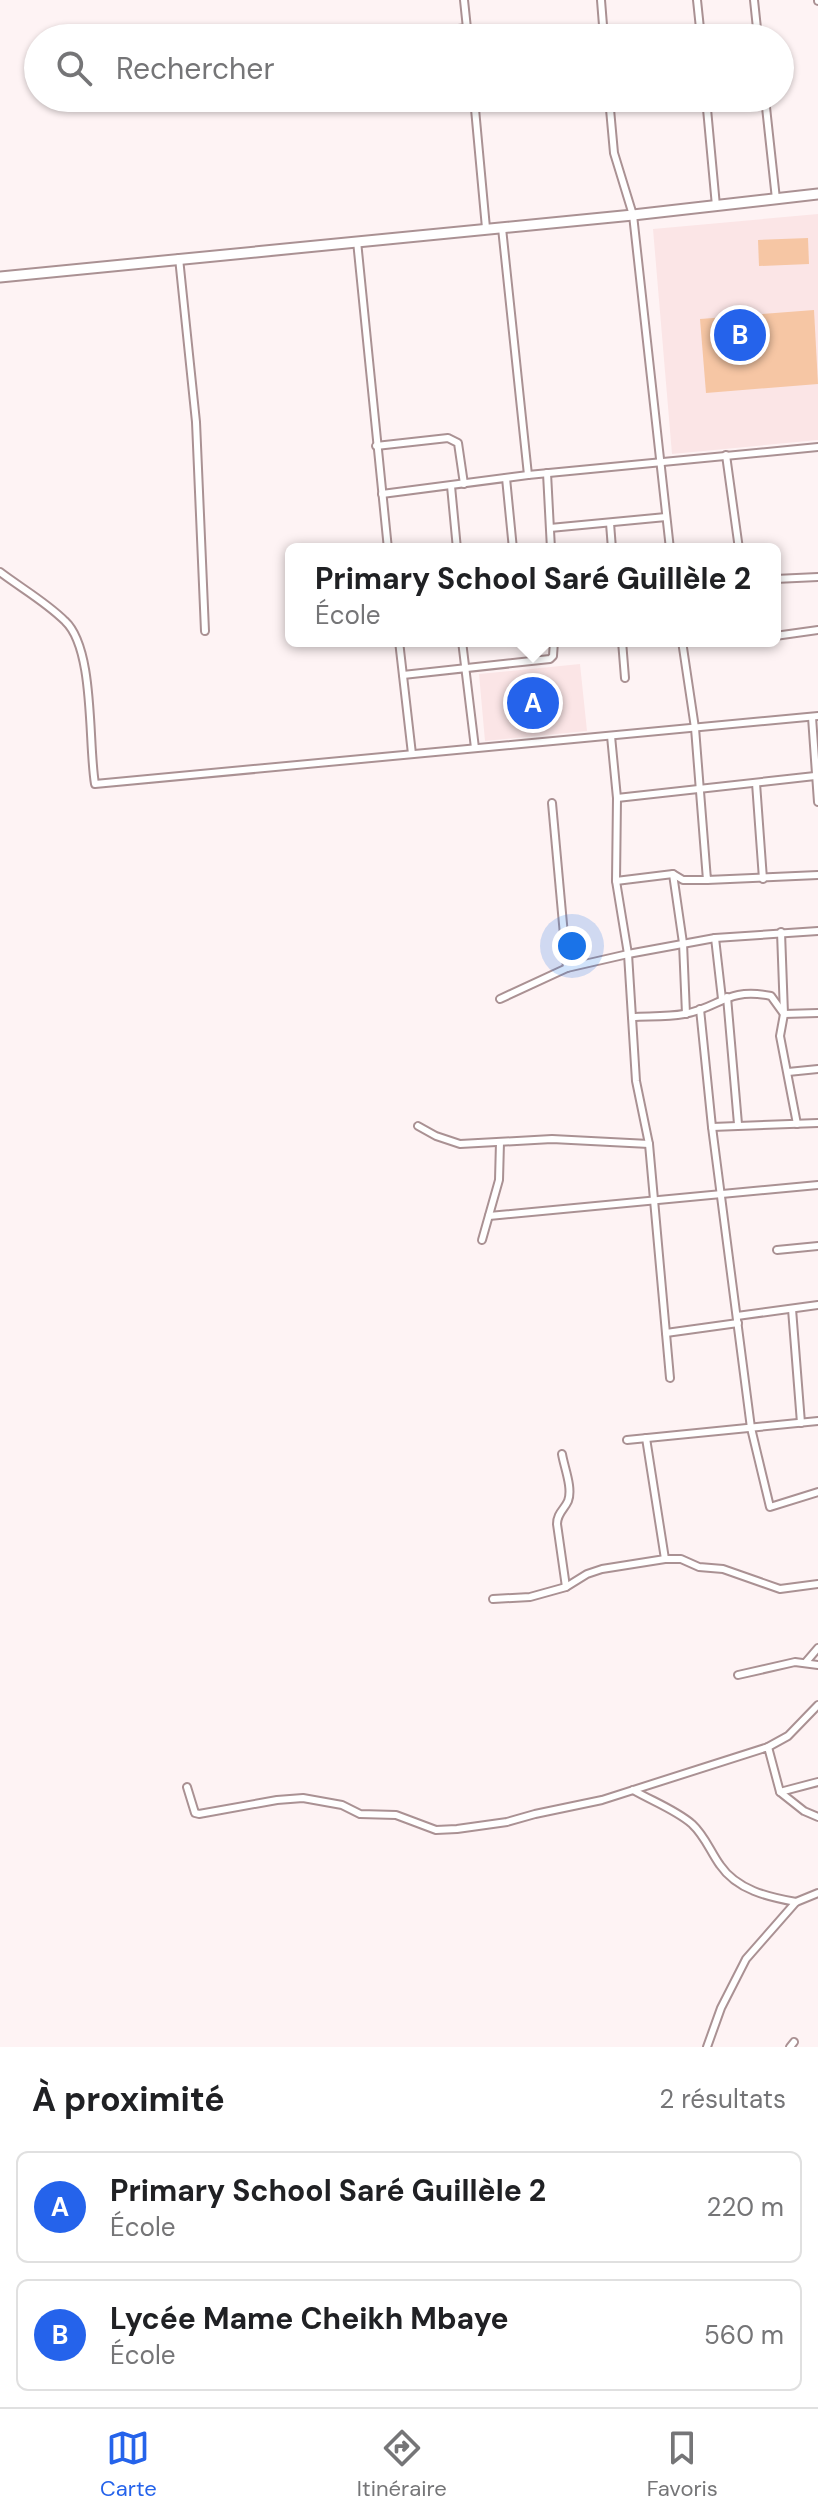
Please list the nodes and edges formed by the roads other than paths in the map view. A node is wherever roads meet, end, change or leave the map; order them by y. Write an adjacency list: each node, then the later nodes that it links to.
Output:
1 (464, 0): 5 (street)
2 (601, 0): 6 (street)
3 (697, 0): 7 (street)
4 (754, 0): 8 (street)
5 (467, 24)
6 (603, 24)
7 (700, 24)
8 (757, 24)
9 (475, 112): 18 (street)
10 (610, 112): 16 (street)
11 (707, 112): 15 (street)
12 (767, 112): 14 (street)
13 (818, 194): 14 (main road)
14 (776, 199): 15 (main road)
15 (716, 206): 16 (main road)
16 (633, 215): 17 (main road); 25 (street)
17 (501, 226): 18 (main road); 27 (street)
18 (486, 228): 19 (main road)
19 (357, 241): 20 (main road); 22 (street)
20 (179, 258): 21 (main road); 46 (street)
21 (0, 277)
22 (376, 446): 29 (street); 31 (street)
23 (818, 447): 24 (street)
24 (726, 455): 25 (street); 41 (street)
25 (660, 461): 26 (street); 32 (street)
26 (547, 473): 27 (street); 34 (street)
27 (528, 475): 28 (street)
28 (506, 478): 29 (street); 37 (street)
29 (464, 484): 30 (street)
30 (451, 486): 31 (street); 36 (street)
31 (382, 494): 35 (street)
32 (666, 517): 33 (street); 40 (street)
33 (610, 523): 34 (street); 39 (street)
34 (550, 528): 38 (street)
35 (387, 543)
36 (456, 543)
37 (512, 543)
38 (551, 543)
39 (612, 543)
40 (669, 543)
41 (738, 543)
42 (0, 572): 60 (street)
43 (818, 577): 44 (street)
44 (781, 579)
45 (818, 630): 47 (street)
46 (205, 631)
47 (781, 635)
48 (400, 647): 54 (street)
49 (463, 647): 53 (street)
50 (554, 647): 53 (street)
51 (622, 647): 55 (street)
52 (683, 647): 57 (street)
53 (465, 668): 54 (street); 59 (street)
54 (403, 675): 60 (street)
55 (625, 678)
56 (815, 717): 57 (street); 61 (street)
57 (695, 728): 58 (street); 63 (street)
58 (611, 736): 59 (street); 64 (street)
59 (475, 748): 60 (street)
60 (412, 754)
61 (815, 776): 62 (street); 65 (street)
62 (756, 783): 63 (street); 69 (street)
63 (702, 789): 64 (street); 70 (street)
64 (617, 798): 71 (street)
65 (818, 802)
66 (552, 803): 77 (street)
67 (673, 874): 70 (street); 71 (street); 75 (street)
68 (818, 875): 69 (street)
69 (763, 879): 70 (street)
70 (707, 880)
71 (616, 881): 76 (street)
72 (818, 931): 73 (street)
73 (781, 932): 74 (street); 83 (street)
74 (715, 938): 75 (street); 78 (street)
75 (683, 943): 76 (street); 82 (street)
76 (628, 954): 77 (street); 84 (street)
77 (567, 968): 79 (street)
78 (724, 998): 80 (street); 83 (street); 88 (street)
79 (500, 999)
80 (700, 1009): 82 (street); 91 (street)
81 (818, 1013): 83 (street)
82 (686, 1014): 84 (street)
83 (784, 1014): 86 (street)
84 (632, 1017): 93 (street)
85 (818, 1069): 86 (street)
86 (788, 1072): 89 (street)
87 (818, 1123): 89 (street)
88 (738, 1124): 89 (street); 91 (street)
89 (797, 1124)
90 (418, 1126): 92 (street)
91 (712, 1127): 95 (street)
92 (500, 1142): 93 (street); 97 (street)
93 (649, 1144): 96 (street)
94 (818, 1185): 95 (street)
95 (722, 1194): 96 (street); 103 (street)
96 (654, 1200): 97 (street); 104 (street)
97 (489, 1216): 98 (street)
98 (482, 1240)
99 (818, 1246): 100 (street)
100 (777, 1250)
101 (818, 1305): 102 (street)
102 (792, 1309): 103 (street); 107 (street)
103 (738, 1319): 104 (street); 108 (street)
104 (666, 1333): 105 (street)
105 (670, 1378)
106 (818, 1421): 107 (street)
107 (801, 1423): 108 (street)
108 (751, 1428): 109 (street); 112 (street)
109 (646, 1438): 110 (street); 113 (street)
110 (627, 1440)
111 (562, 1454): 115 (street)
112 (818, 1492)
113 (665, 1559): 114 (street); 115 (street)
114 (818, 1584)
115 (566, 1587): 116 (street)
116 (493, 1599)
117 (818, 1648): 118 (street)
118 (806, 1662): 119 (street); 120 (street)
119 (818, 1665)
120 (738, 1675)
121 (818, 1705): 122 (street)
122 (768, 1747): 125 (street); 126 (street)
123 (818, 1782): 126 (street)
124 (187, 1787): 125 (street)
125 (633, 1790): 129 (street)
126 (780, 1792): 127 (street)
127 (818, 1817)
128 (818, 1893): 129 (street)
129 (796, 1902): 130 (street)
130 (707, 2047)

